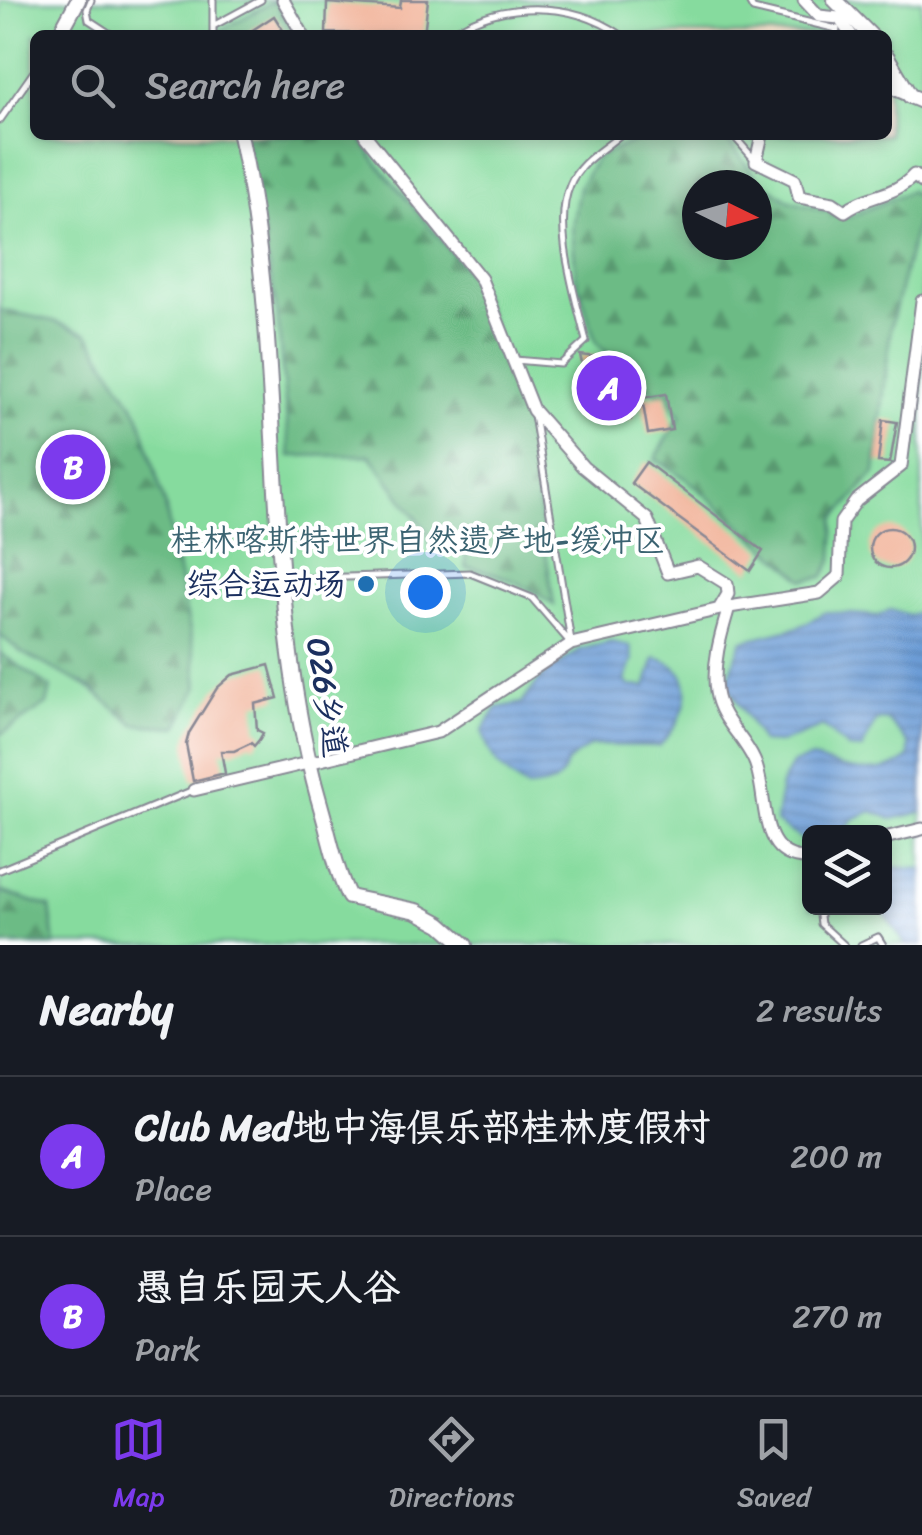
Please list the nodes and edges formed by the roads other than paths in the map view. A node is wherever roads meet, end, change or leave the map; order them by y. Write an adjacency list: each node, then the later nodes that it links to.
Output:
1 (78, 0): 13 (street)
2 (92, 0): 14 (lane)
3 (213, 0): 12 (lane)
4 (261, 0): 12 (lane)
5 (283, 0): 16 (street)
6 (748, 0): 19 (lane)
7 (804, 0): 20 (street)
8 (835, 0): 21 (street)
9 (536, 1): 11 (lane); 17 (lane)
10 (577, 1): 11 (lane)
11 (566, 6): 18 (lane)
12 (213, 26): 15 (lane)
13 (68, 27)
14 (105, 30)
15 (213, 30)
16 (300, 30)
17 (457, 30)
18 (614, 30)
19 (837, 30)
20 (847, 30)
21 (865, 30)
22 (892, 65): 25 (street)
23 (30, 77): 26 (lane)
24 (892, 88): 25 (street)
25 (916, 98)
26 (0, 120)
27 (241, 140): 37 (street, 026乡道)
28 (370, 140): 35 (street)
29 (614, 140): 35 (lane)
30 (738, 140): 32 (lane)
31 (761, 140): 32 (street)
32 (756, 161): 33 (street)
33 (922, 182)
34 (922, 301): 38 (street)
35 (509, 358): 36 (street)
36 (533, 410): 38 (street); 39 (lane)
37 (284, 579): 39 (lane); 40 (street, 026乡道)
38 (724, 608): 39 (street); 44 (street)
39 (572, 644): 40 (street)
40 (308, 765): 41 (street); 47 (street, 026乡道)
41 (194, 790): 45 (lane)
42 (922, 828): 43 (street)
43 (892, 836)
44 (802, 857)
45 (0, 870)
46 (819, 915): 48 (lane)
47 (465, 945)
48 (844, 945)
49 (861, 945): 50 (lane)
50 (884, 945)

